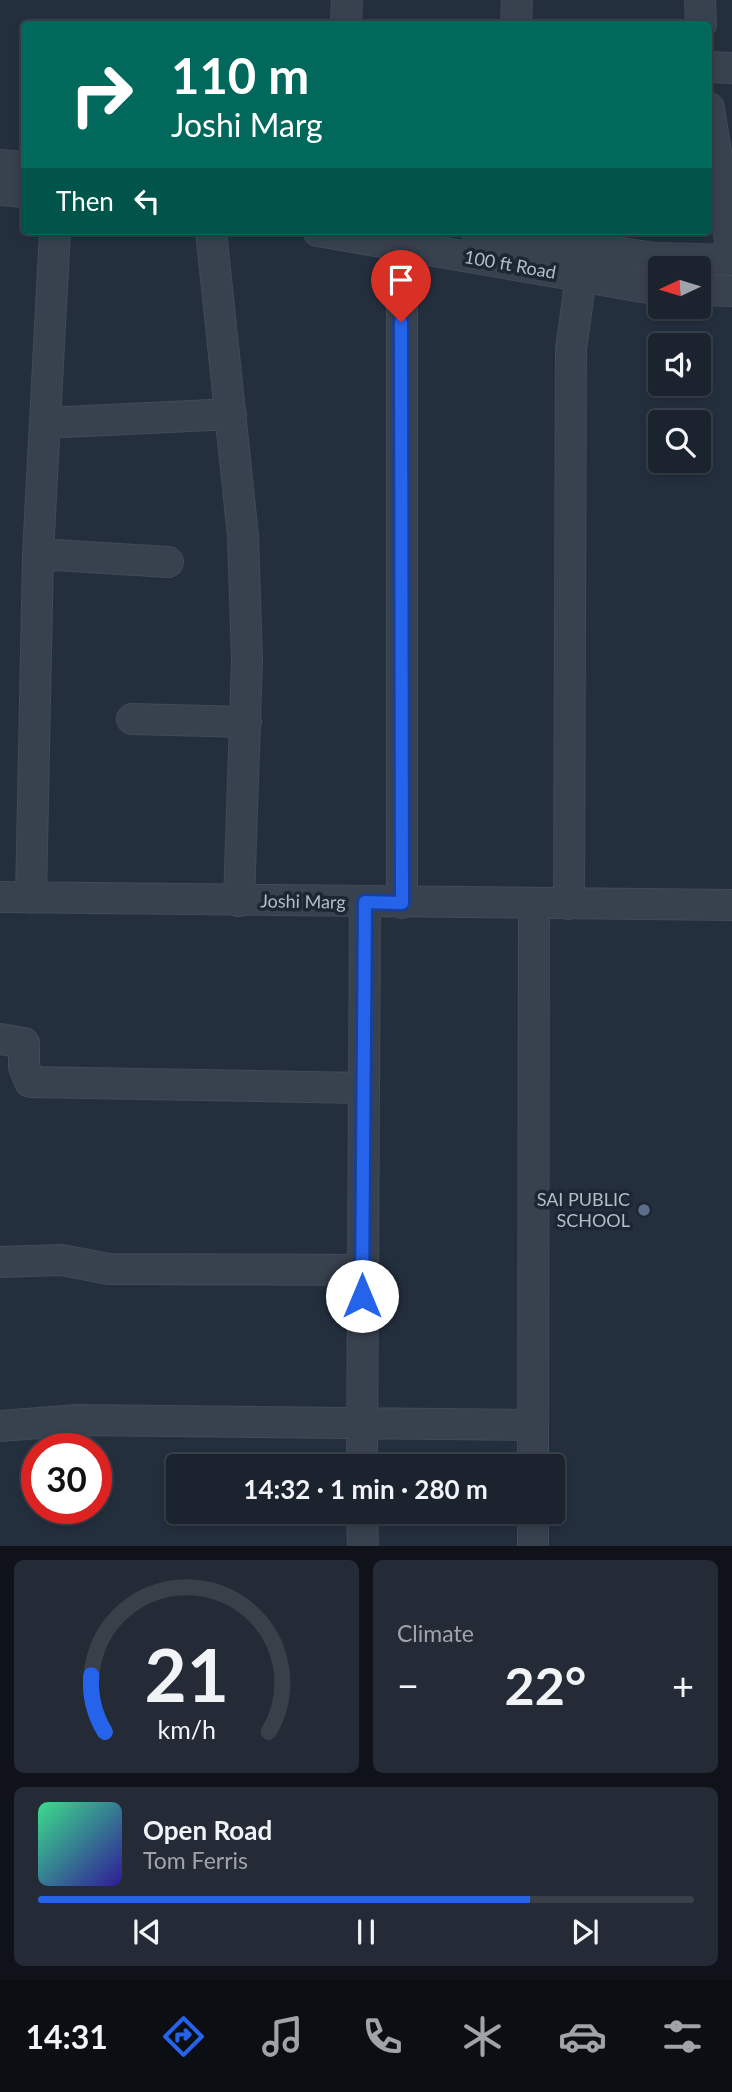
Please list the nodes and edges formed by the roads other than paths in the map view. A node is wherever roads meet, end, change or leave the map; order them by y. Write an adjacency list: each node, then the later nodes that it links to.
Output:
1 (347, 0): 4 (street)
2 (517, 0): 5 (street)
3 (700, 0): 6 (street)
4 (345, 21)
5 (516, 21)
6 (701, 21)
7 (712, 67): 8 (street)
8 (732, 68)
9 (712, 127): 19 (street)
10 (0, 165): 11 (street)
11 (21, 167)
12 (0, 190): 13 (street)
13 (21, 192)
14 (55, 235): 26 (street)
15 (211, 235): 25 (street)
16 (340, 235): 18 (street, 100 ft Road)
17 (512, 235): 20 (street)
18 (402, 246): 21 (street, 100 ft Road); 35 (street)
19 (732, 253)
20 (732, 260)
21 (581, 277): 22 (street, 100 ft Road); 37 (street)
22 (648, 288)
23 (711, 290): 24 (street)
24 (732, 291)
25 (231, 414): 26 (street); 30 (street)
26 (45, 423): 27 (street)
27 (38, 554): 28 (street); 32 (street)
28 (168, 562)
29 (132, 719): 30 (street)
30 (246, 722): 33 (street)
31 (0, 897): 32 (street, Joshi Marg)
32 (31, 898): 33 (street, Joshi Marg)
33 (239, 901): 34 (street, Joshi Marg)
34 (365, 902): 35 (street, Joshi Marg); 40 (street)
35 (402, 903): 36 (street, Joshi Marg)
36 (534, 904): 37 (street, Joshi Marg); 44 (street)
37 (569, 904): 38 (street, Joshi Marg)
38 (732, 905)
39 (0, 1039): 40 (street)
40 (363, 1088): 42 (street)
41 (0, 1262): 42 (street)
42 (361, 1270): 43 (street)
43 (362, 1422): 44 (street); 45 (street); 46 (street)
44 (533, 1425): 47 (street)
45 (0, 1426)
46 (362, 1454)
47 (533, 1454)
48 (362, 1524): 50 (street)
49 (533, 1524): 51 (street)
50 (363, 1546)
51 (533, 1546)

